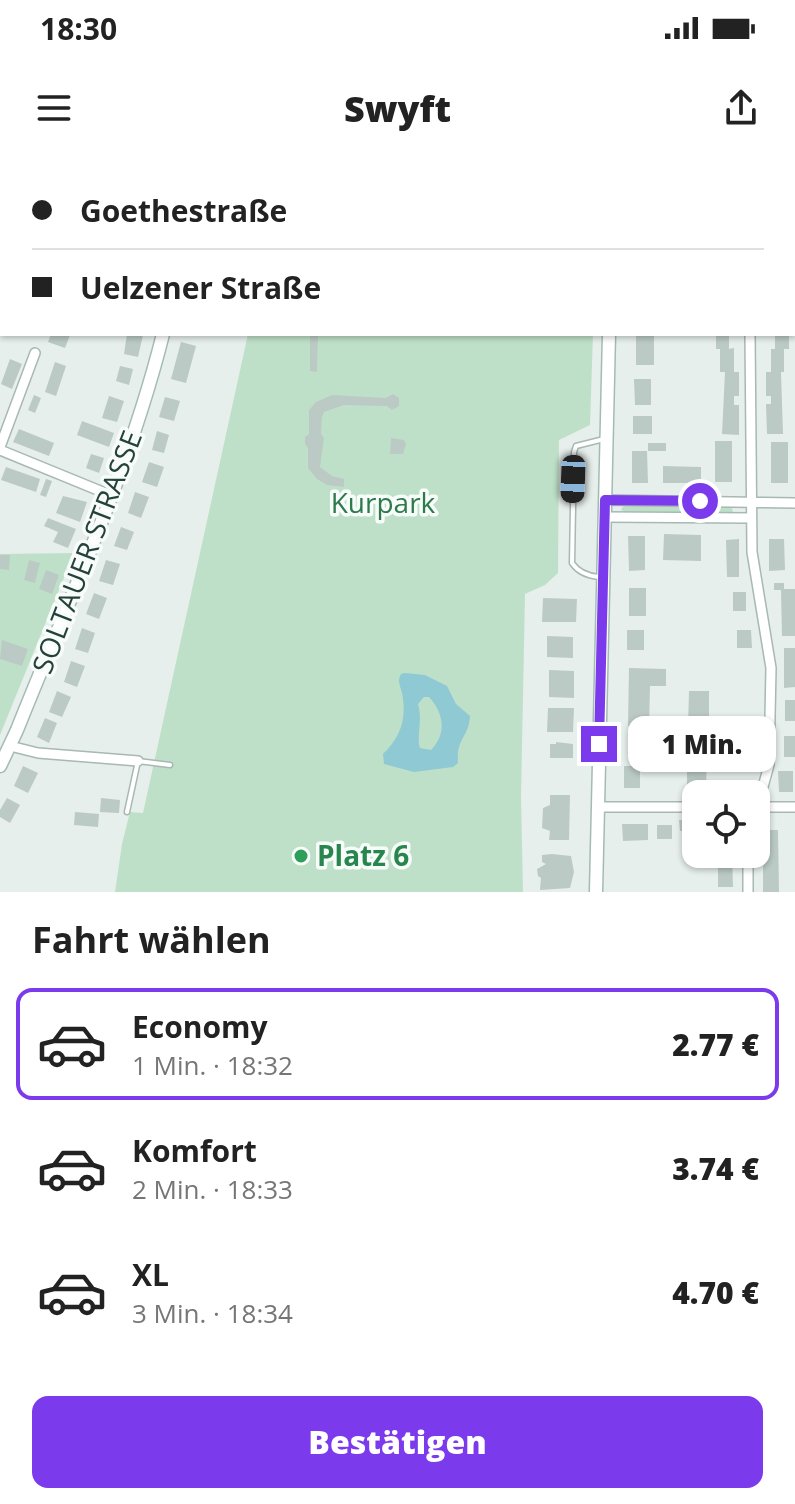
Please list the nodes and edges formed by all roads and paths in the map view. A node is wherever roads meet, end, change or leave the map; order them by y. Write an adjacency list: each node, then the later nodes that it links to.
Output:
1 (162, 336): 7 (street, SOLTAUER STRASSE)
2 (609, 336): 5 (street)
3 (750, 336): 9 (street)
4 (35, 353): 6 (street)
5 (607, 439): 8 (street); 13 (lane)
6 (0, 448): 7 (street)
7 (110, 495): 14 (street, SOLTAUER STRASSE)
8 (605, 500): 9 (street); 11 (street)
9 (751, 502): 10 (street); 12 (street)
10 (795, 503)
11 (605, 517): 12 (street); 13 (street)
12 (751, 518): 18 (street)
13 (603, 577): 19 (street)
14 (10, 746): 15 (street); 17 (street, SOLTAUER STRASSE)
15 (138, 761): 16 (lane); 23 (lane)
16 (170, 765)
17 (0, 766)
18 (765, 780)
19 (598, 807): 20 (street); 25 (street)
20 (682, 807)
21 (795, 807): 22 (street)
22 (770, 808)
23 (127, 812)
24 (748, 868): 26 (street)
25 (596, 892)
26 (748, 892)

